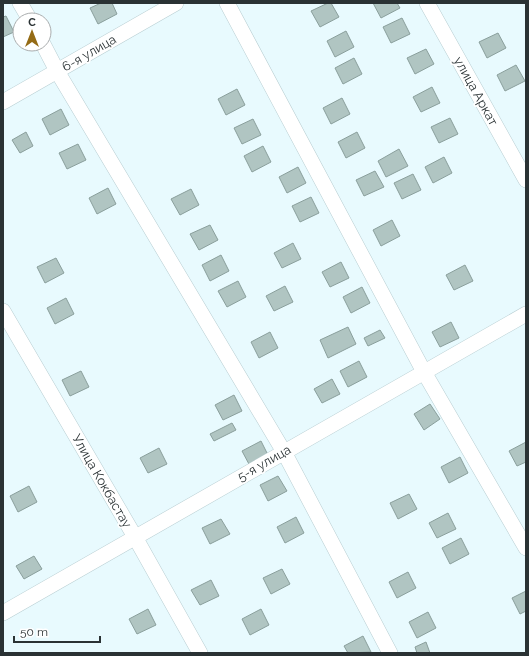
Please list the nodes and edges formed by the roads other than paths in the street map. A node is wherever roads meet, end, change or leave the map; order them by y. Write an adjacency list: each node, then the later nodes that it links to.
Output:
1 (20, 3): 5 (street)
2 (176, 3): 7 (street, 6-я улица)
3 (226, 3): 12 (street)
4 (427, 3): 9 (street, улица Аркат)
5 (25, 12)
6 (47, 52): 7 (street)
7 (57, 71): 8 (street, 6-я улица); 13 (street)
8 (3, 102)
9 (526, 180)
10 (3, 311): 14 (street, Улица Кокбастау)
11 (526, 314): 12 (street, 5-я улица)
12 (424, 372): 13 (street, 5-я улица); 15 (street)
13 (284, 452): 14 (street, 5-я улица); 18 (street)
14 (135, 538): 16 (street, 5-я улица); 17 (street, Улица Кокбастау)
15 (526, 548)
16 (3, 613)
17 (200, 653)
18 (390, 653)

